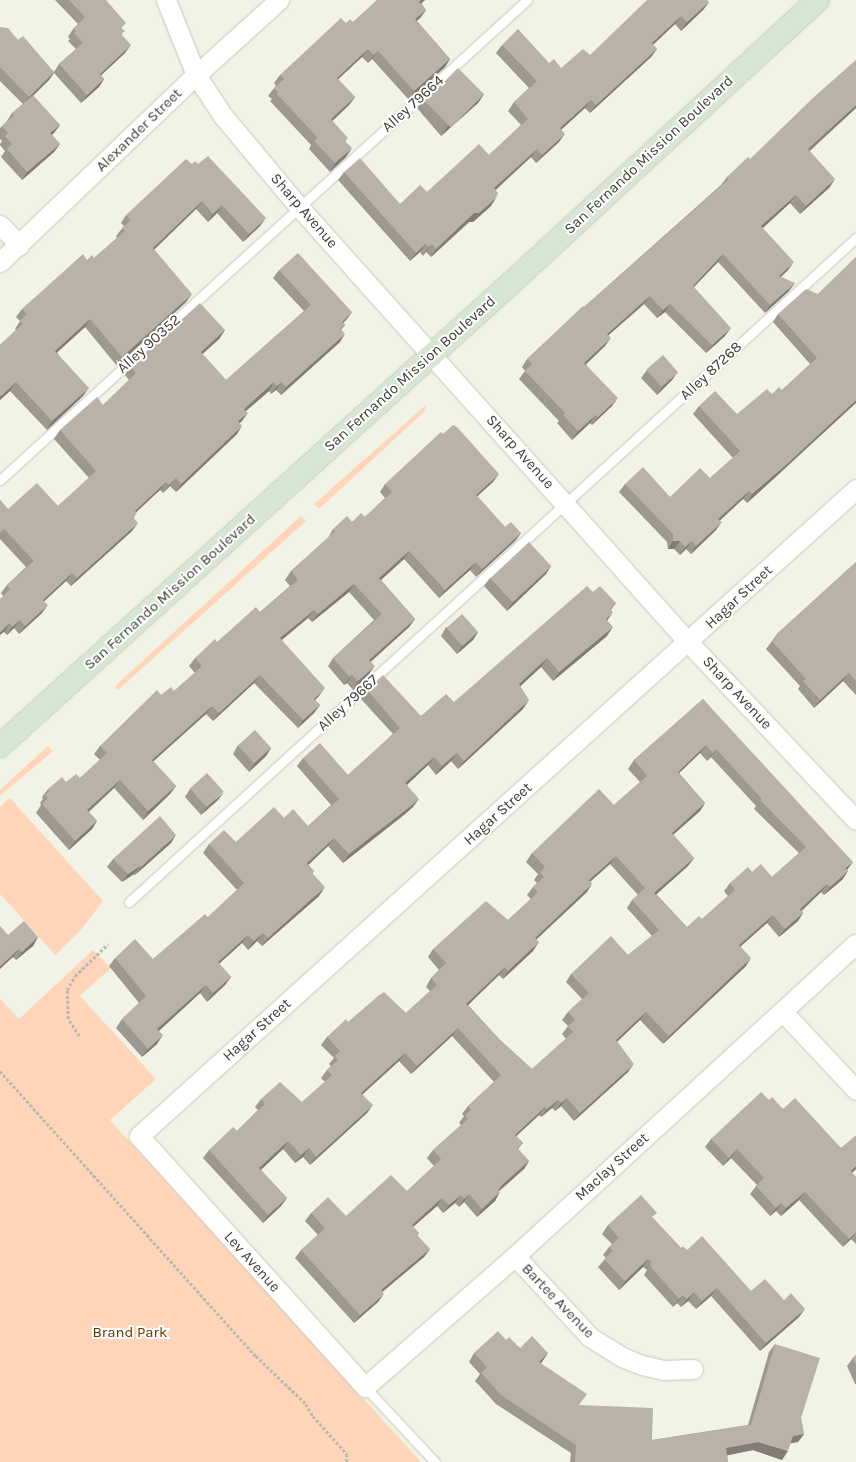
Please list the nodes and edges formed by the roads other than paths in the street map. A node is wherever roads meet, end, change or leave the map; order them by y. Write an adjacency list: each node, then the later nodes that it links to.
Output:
1 (166, 0): 5 (street, Sharp Avenue)
2 (280, 0): 5 (street, Alexander Street)
3 (527, 0): 6 (lane, Alley 79664)
4 (818, 0): 11 (main road, San Fernando Mission Boulevard)
5 (196, 75): 6 (street, Sharp Avenue); 9 (street, Alexander Street)
6 (298, 207): 11 (street, Sharp Avenue); 12 (lane, Alley 90352)
7 (0, 225): 9 (street)
8 (856, 238): 14 (lane, Alley 87268)
9 (19, 245): 10 (street, Alexander Street)
10 (0, 262)
11 (432, 354): 14 (street, Sharp Avenue); 16 (main road, San Fernando Mission Boulevard)
12 (0, 480)
13 (856, 489): 15 (street, Hagar Street)
14 (567, 504): 15 (street, Sharp Avenue); 18 (lane, Alley 79667)
15 (689, 643): 17 (street, Sharp Avenue); 22 (street, Hagar Street)
16 (0, 746)
17 (856, 820)
18 (129, 902)
19 (856, 944): 20 (street, Maclay Street)
20 (783, 1012): 21 (street); 23 (street, Maclay Street)
21 (856, 1090)
22 (139, 1136): 25 (street, Lev Avenue)
23 (515, 1256): 24 (street, Bartee Avenue); 25 (street, Maclay Street)
24 (693, 1369)
25 (364, 1387): 26 (lane)
26 (435, 1462)

